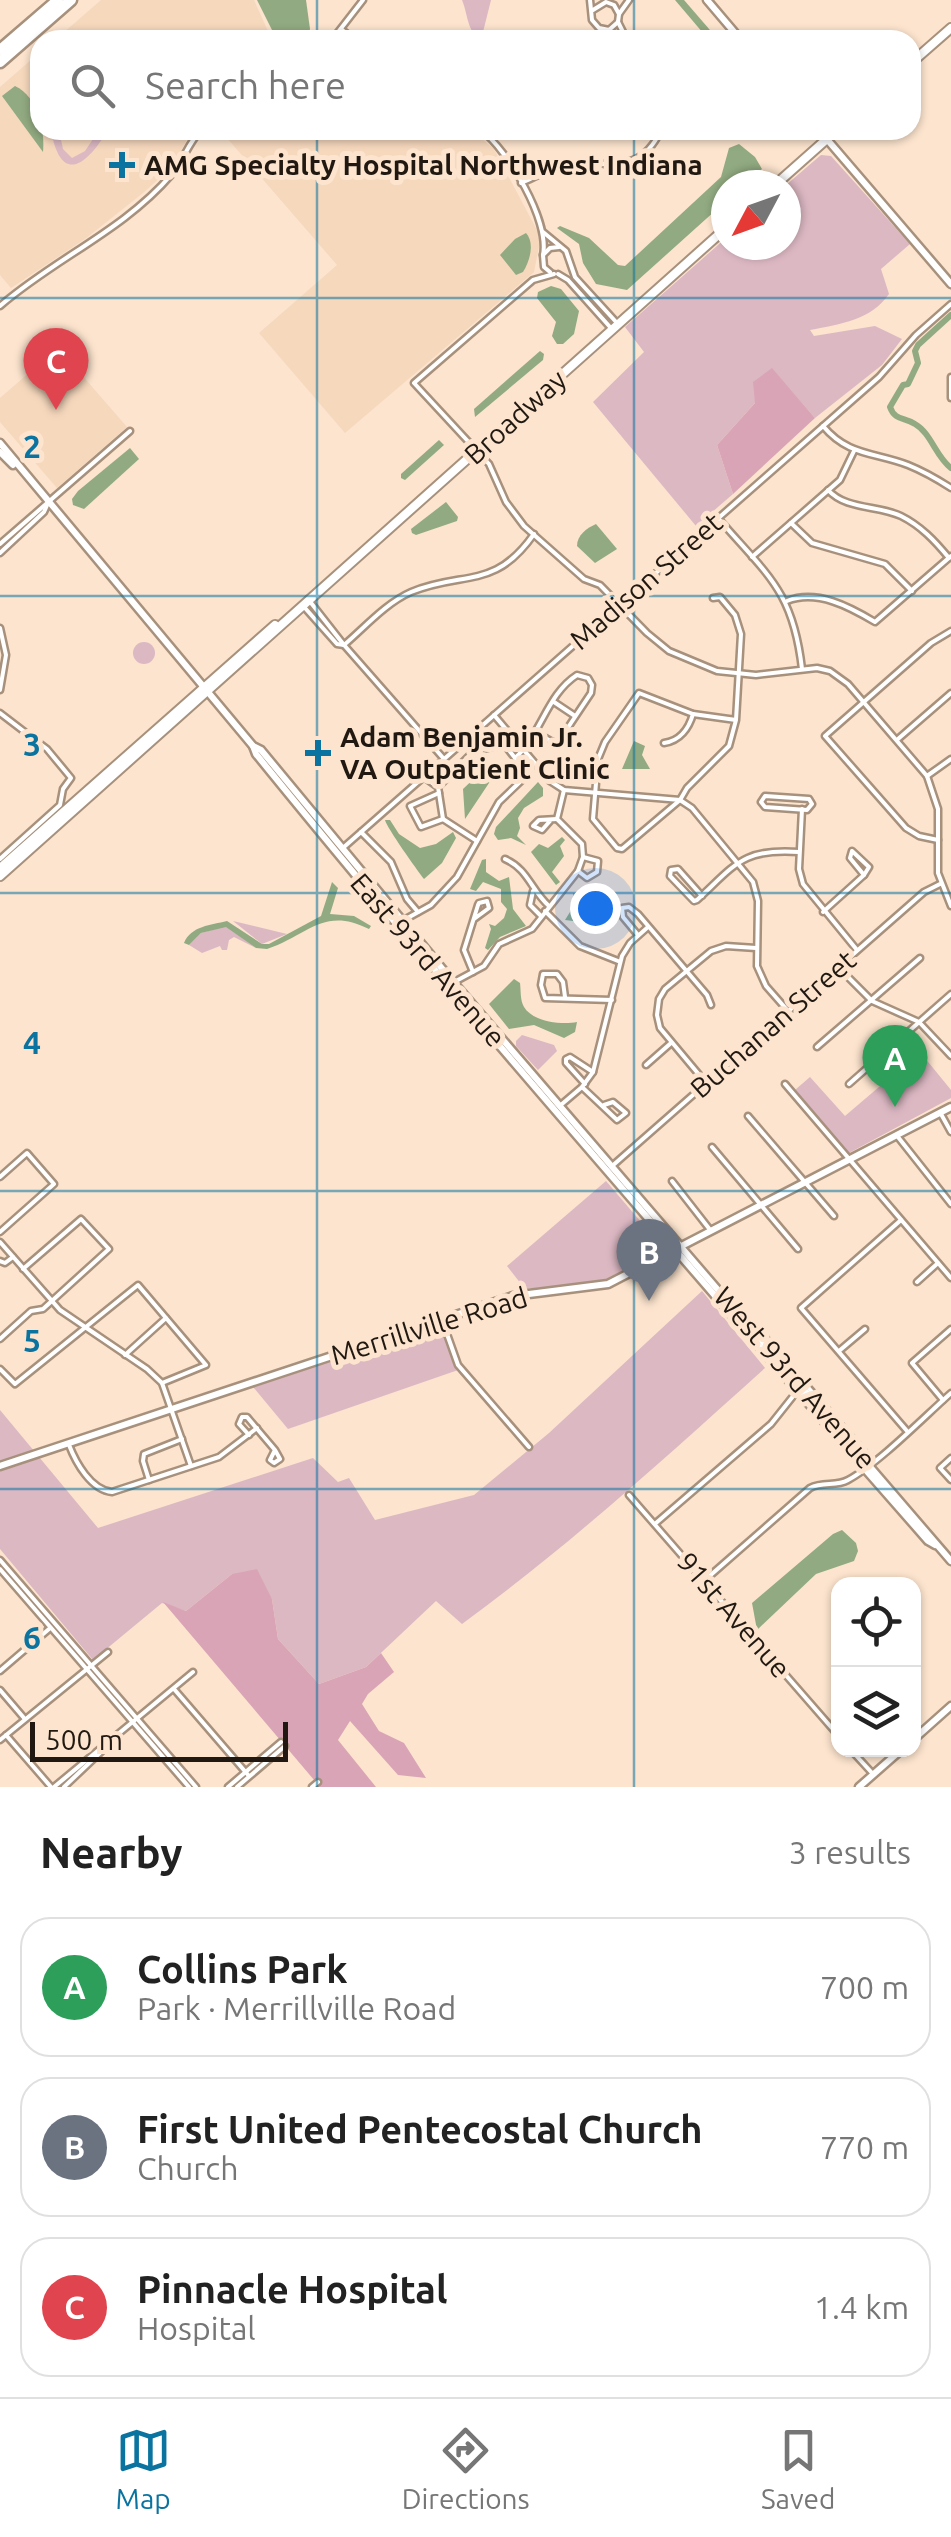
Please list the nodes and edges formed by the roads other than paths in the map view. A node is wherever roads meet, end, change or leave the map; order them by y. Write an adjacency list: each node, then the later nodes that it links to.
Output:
1 (58, 0): 19 (highway)
2 (71, 0): 14 (highway)
3 (363, 0): 13 (street)
4 (618, 0): 8 (street)
5 (629, 0): 10 (street)
6 (707, 0): 17 (street)
7 (596, 1): 8 (street); 9 (street); 9 (street)
8 (610, 3): 10 (street)
9 (593, 10): 15 (street)
10 (619, 14): 11 (street)
11 (618, 22): 15 (street); 16 (street)
12 (951, 28): 20 (main road)
13 (342, 29)
14 (37, 30)
15 (609, 30)
16 (622, 30)
17 (733, 30)
18 (30, 36): 21 (highway)
19 (0, 50)
20 (921, 54)
21 (0, 62)
22 (194, 140): 39 (street)
23 (491, 140): 28 (street)
24 (654, 140): 28 (street)
25 (826, 140): 27 (main road)
26 (828, 140): 37 (street)
27 (791, 170)
28 (521, 183): 29 (street)
29 (543, 232): 31 (street); 32 (street)
30 (711, 241): 40 (main road, Broadway)
31 (559, 246): 32 (street); 34 (street)
32 (543, 254): 33 (street)
33 (542, 263): 35 (street); 36 (street)
34 (569, 264): 35 (street); 40 (street)
35 (556, 274): 36 (street); 40 (street)
36 (533, 280): 48 (street)
37 (951, 284)
38 (951, 304): 43 (street, Madison Street)
39 (0, 306)
40 (615, 326): 48 (main road, Broadway)
41 (951, 377): 42 (street)
42 (951, 398)
43 (823, 426): 46 (street); 53 (street, Madison Street)
44 (130, 431): 52 (street)
45 (0, 443): 49 (street, East 93rd Avenue)
46 (854, 451): 50 (street); 51 (street)
47 (0, 452): 49 (street, East 93rd Avenue)
48 (477, 452): 55 (street); 63 (main road, Broadway)
49 (18, 468): 52 (street, East 93rd Avenue)
50 (951, 488)
51 (828, 490): 54 (street); 58 (street)
52 (48, 503): 56 (street); 57 (street); 71 (street, East 93rd Avenue)
53 (718, 518): 59 (street); 64 (street, Madison Street)
54 (791, 523): 59 (street); 60 (street)
55 (534, 534): 64 (street); 67 (street)
56 (0, 544)
57 (0, 553)
58 (950, 557): 60 (street)
59 (752, 558): 62 (street)
60 (912, 591): 62 (street)
61 (713, 598): 69 (street)
62 (786, 601): 68 (street)
63 (305, 602): 67 (street); 71 (main road, Broadway)
64 (620, 604): 69 (street); 77 (street, Madison Street)
65 (0, 628): 70 (street)
66 (951, 631): 74 (street)
67 (344, 645): 85 (street)
68 (802, 669): 69 (street); 74 (street)
69 (739, 674): 79 (street)
70 (0, 690)
71 (205, 691): 98 (street, East 93rd Avenue); 104 (main road, Broadway)
72 (951, 692): 81 (street)
73 (553, 702): 78 (street); 78 (street); 80 (street)
74 (863, 702): 81 (street); 96 (street)
75 (0, 713): 101 (street)
76 (693, 714): 79 (street); 82 (street); 91 (street)
77 (494, 716): 83 (street); 85 (street, Madison Street)
78 (575, 716): 80 (street)
79 (736, 720): 92 (street)
80 (535, 732): 83 (street)
81 (896, 740): 87 (street)
82 (664, 742)
83 (525, 750): 84 (street); 90 (street)
84 (515, 758): 89 (street); 97 (street)
85 (444, 759): 88 (street, Madison Street)
86 (951, 759): 87 (street)
87 (926, 776): 96 (street)
88 (424, 777): 89 (street); 95 (street, Madison Street)
89 (438, 790): 94 (street); 94 (street)
90 (564, 790): 91 (street); 100 (street)
91 (594, 794): 92 (street); 92 (street)
92 (680, 800): 103 (street)
93 (802, 809): 93 (street); 99 (street)
94 (443, 819): 97 (street)
95 (360, 832): 98 (street, Madison Street); 112 (street)
96 (938, 840): 107 (street)
97 (477, 841): 112 (street)
98 (339, 851): 115 (street, East 93rd Avenue)
99 (799, 852): 103 (street); 113 (street)
100 (583, 857): 105 (street); 105 (street)
101 (0, 859)
102 (505, 860): 108 (street)
103 (740, 862): 109 (street); 118 (street)
104 (0, 872)
105 (576, 872): 111 (street)
106 (864, 875): 106 (street); 113 (street)
107 (940, 884): 110 (street); 119 (street, Buchanan Street)
108 (534, 891): 111 (street); 111 (street)
109 (702, 896): 109 (street)
110 (951, 906)
111 (545, 911): 121 (street); 124 (street)
112 (418, 912): 115 (street)
113 (823, 912): 119 (street)
114 (474, 919): 124 (street)
115 (402, 924): 125 (street, East 93rd Avenue)
116 (648, 927): 117 (street); 117 (street); 123 (street)
117 (638, 936): 121 (street)
118 (756, 948): 123 (street); 131 (street)
119 (857, 950): 122 (street, Buchanan Street)
120 (920, 958): 129 (street)
121 (620, 961): 128 (street)
122 (838, 967): 129 (street); 131 (street, Buchanan Street)
123 (686, 971): 130 (street); 133 (street)
124 (471, 973): 125 (street)
125 (454, 985): 143 (street, East 93rd Avenue)
126 (951, 994): 132 (street)
127 (565, 998): 127 (street); 128 (street)
128 (612, 1000): 137 (street)
129 (872, 1000): 132 (street); 134 (street)
130 (711, 1005)
131 (788, 1011): 138 (street, Buchanan Street)
132 (919, 1022): 135 (street); 140 (street)
133 (671, 1043): 136 (street); 138 (street)
134 (818, 1048)
135 (951, 1056)
136 (646, 1066)
137 (592, 1072): 141 (street); 141 (street)
138 (706, 1083): 151 (street, Buchanan Street)
139 (785, 1084): 150 (street)
140 (849, 1084)
141 (584, 1085): 142 (street); 143 (street)
142 (604, 1105)
143 (557, 1107): 151 (street, East 93rd Avenue)
144 (951, 1107): 145 (street, Merrillville Road)
145 (940, 1113): 147 (street); 148 (street, Merrillville Road)
146 (748, 1116): 154 (street)
147 (951, 1132)
148 (897, 1135): 150 (street, Merrillville Road); 156 (street)
149 (712, 1147): 155 (street)
150 (850, 1159): 154 (street, Merrillville Road); 158 (street)
151 (610, 1168): 162 (street, West 93rd Avenue)
152 (0, 1177): 160 (street)
153 (672, 1181): 159 (street)
154 (806, 1182): 155 (street, Merrillville Road); 157 (street)
155 (760, 1204): 159 (street, Merrillville Road); 163 (street)
156 (951, 1204)
157 (834, 1216)
158 (901, 1220): 166 (street); 178 (street)
159 (711, 1231): 162 (street, Merrillville Road)
160 (0, 1232)
161 (0, 1242): 164 (street)
162 (678, 1248): 172 (street, Merrillville Road); 173 (street, West 93rd Avenue)
163 (798, 1249)
164 (13, 1256): 165 (street); 167 (street)
165 (0, 1261)
166 (938, 1263): 168 (street); 169 (street)
167 (23, 1269): 170 (street); 170 (street)
168 (951, 1278)
169 (917, 1282)
170 (51, 1301): 176 (street); 177 (street)
171 (166, 1318): 176 (street); 179 (street); 181 (street)
172 (442, 1320): 185 (street, Merrillville Road); 191 (street)
173 (747, 1327): 182 (street, West 93rd Avenue); 194 (street)
174 (864, 1329): 178 (street)
175 (951, 1329): 184 (street)
176 (85, 1330): 179 (street); 180 (street)
177 (0, 1339)
178 (839, 1351): 187 (street)
179 (125, 1355): 181 (street)
180 (0, 1369)
181 (162, 1383): 185 (street)
182 (800, 1388): 194 (street, West 93rd Avenue); 200 (street)
183 (951, 1393): 184 (street)
184 (943, 1400): 187 (street)
185 (172, 1407): 189 (street); 190 (street, Merrillville Road)
186 (257, 1428): 188 (street); 188 (street); 192 (street)
187 (907, 1430): 194 (street)
188 (248, 1435): 196 (street)
189 (182, 1439): 196 (street); 197 (street)
190 (69, 1445): 195 (street, Merrillville Road); 197 (street)
191 (528, 1448)
192 (275, 1450)
193 (951, 1458): 198 (street)
194 (868, 1464): 202 (street, West 93rd Avenue); 204 (street)
195 (0, 1466)
196 (191, 1466): 197 (street)
197 (150, 1480)
198 (951, 1480)
199 (629, 1495): 200 (street, 91st Avenue)
200 (655, 1524): 204 (street, 91st Avenue)
201 (0, 1560): 205 (street)
202 (951, 1562)
203 (0, 1568): 205 (street)
204 (704, 1580): 215 (street, 91st Avenue)
205 (53, 1626): 207 (street); 208 (street)
206 (108, 1652): 207 (street)
207 (90, 1669): 213 (street); 214 (street)
208 (0, 1671)
209 (193, 1672): 210 (street)
210 (174, 1688): 214 (street); 223 (street)
211 (0, 1690): 213 (street)
212 (951, 1706): 216 (street)
213 (24, 1718): 217 (street)
214 (135, 1722): 220 (street); 225 (street)
215 (831, 1726)
216 (921, 1733)
217 (6, 1735): 218 (street); 227 (street)
218 (0, 1740)
219 (283, 1744): 223 (street)
220 (105, 1747): 227 (street); 228 (street)
221 (858, 1757): 224 (street)
222 (894, 1757): 224 (street)
223 (248, 1774): 232 (street); 233 (street)
224 (873, 1774): 235 (street)
225 (186, 1780): 229 (street); 230 (street); 231 (street)
226 (318, 1782): 234 (street)
227 (53, 1787)
228 (64, 1787)
229 (177, 1787)
230 (189, 1787)
231 (196, 1787)
232 (228, 1787)
233 (236, 1787)
234 (312, 1787)
235 (859, 1787)

